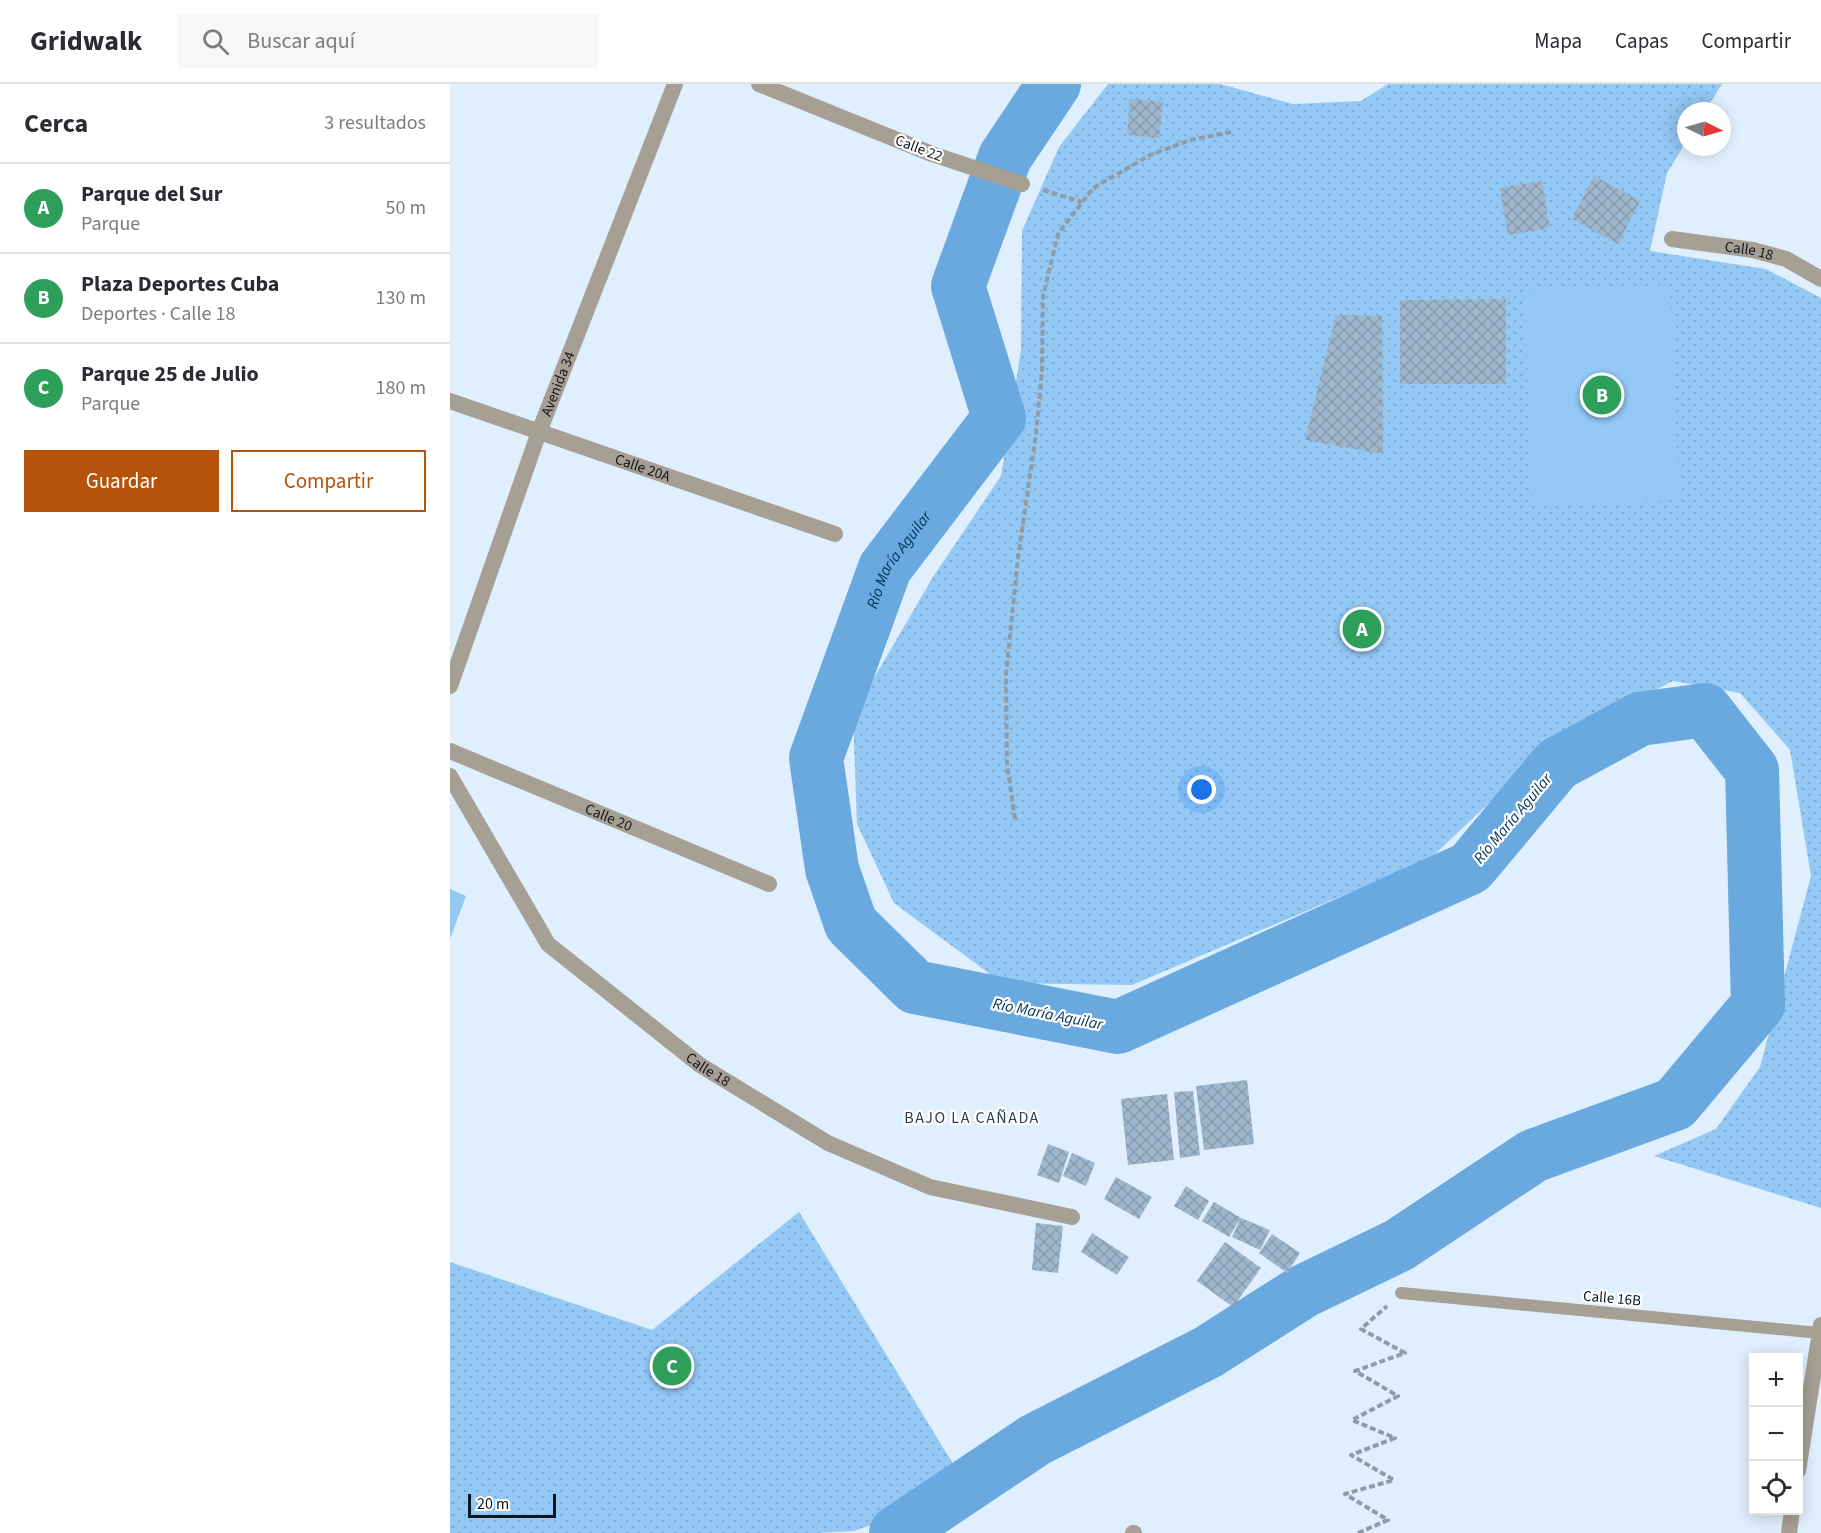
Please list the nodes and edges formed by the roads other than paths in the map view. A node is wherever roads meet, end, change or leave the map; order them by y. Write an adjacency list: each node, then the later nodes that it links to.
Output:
1 (675, 84): 7 (street, Avenida 34)
2 (759, 84): 3 (street, Calle 22)
3 (1022, 184)
4 (1672, 239): 5 (street, Calle 18)
5 (1821, 279)
6 (450, 401): 7 (street, Calle 20A)
7 (539, 432): 8 (street, Calle 20A); 9 (street, Avenida 34)
8 (835, 534)
9 (450, 686)
10 (450, 750): 12 (street, Calle 20)
11 (450, 776): 13 (street, Calle 18)
12 (769, 884)
13 (1072, 1217)
14 (1401, 1293): 15 (lane, Calle 16B)
15 (1820, 1329): 16 (street)
16 (1800, 1461)
17 (1791, 1515): 18 (street)
18 (1789, 1533)

